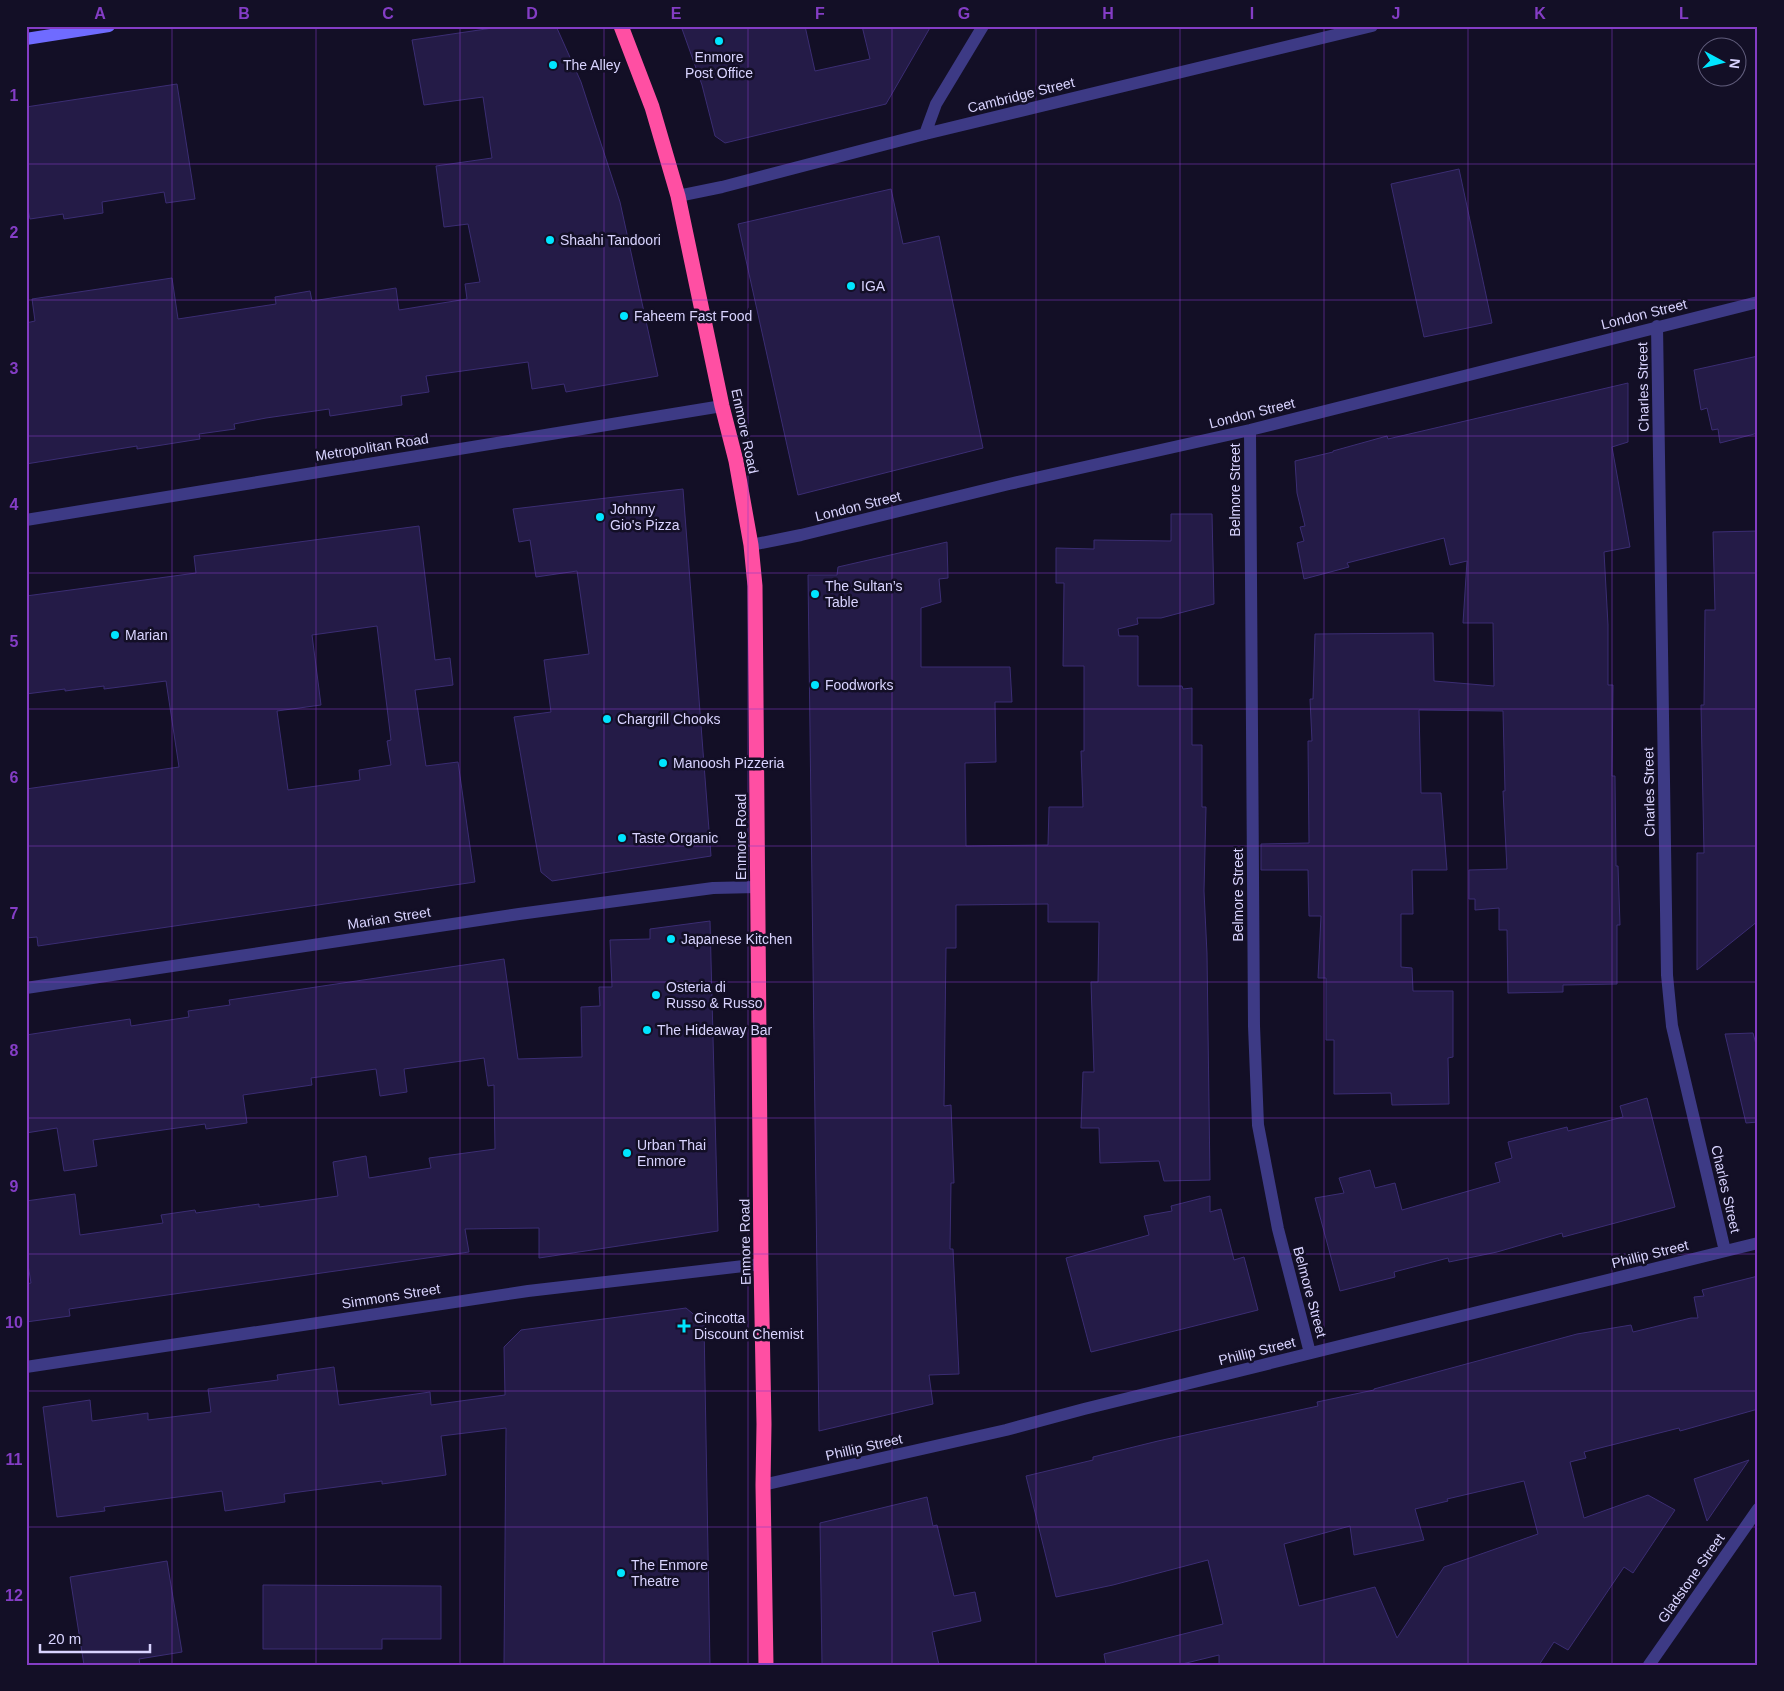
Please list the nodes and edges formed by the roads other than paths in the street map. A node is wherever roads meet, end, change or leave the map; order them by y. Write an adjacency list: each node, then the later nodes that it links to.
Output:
1 (109, 26): 5 (main road)
2 (621, 26): 7 (highway, Enmore Road)
3 (984, 26): 6 (street)
4 (1372, 26): 6 (street, Cambridge Street)
5 (26, 39)
6 (925, 134): 7 (street, Cambridge Street)
7 (678, 196): 10 (highway, Enmore Road)
8 (1758, 302): 9 (street, London Street)
9 (1657, 326): 11 (street, London Street); 17 (street, Charles Street)
10 (722, 406): 12 (street, Metropolitan Road); 13 (highway, Enmore Road)
11 (1250, 430): 13 (street, London Street); 19 (street, Belmore Street)
12 (26, 520)
13 (751, 545): 14 (highway, Enmore Road)
14 (757, 887): 15 (street, Marian Street); 18 (highway, Enmore Road)
15 (26, 988)
16 (1758, 1243): 17 (street, Phillip Street)
17 (1725, 1251): 19 (street, Phillip Street)
18 (761, 1264): 20 (street, Simmons Street); 21 (highway, Enmore Road)
19 (1310, 1353): 21 (street, Phillip Street)
20 (26, 1367)
21 (763, 1485): 23 (highway, Enmore Road)
22 (1758, 1509): 24 (street, Gladstone Street)
23 (766, 1665)
24 (1648, 1665)

